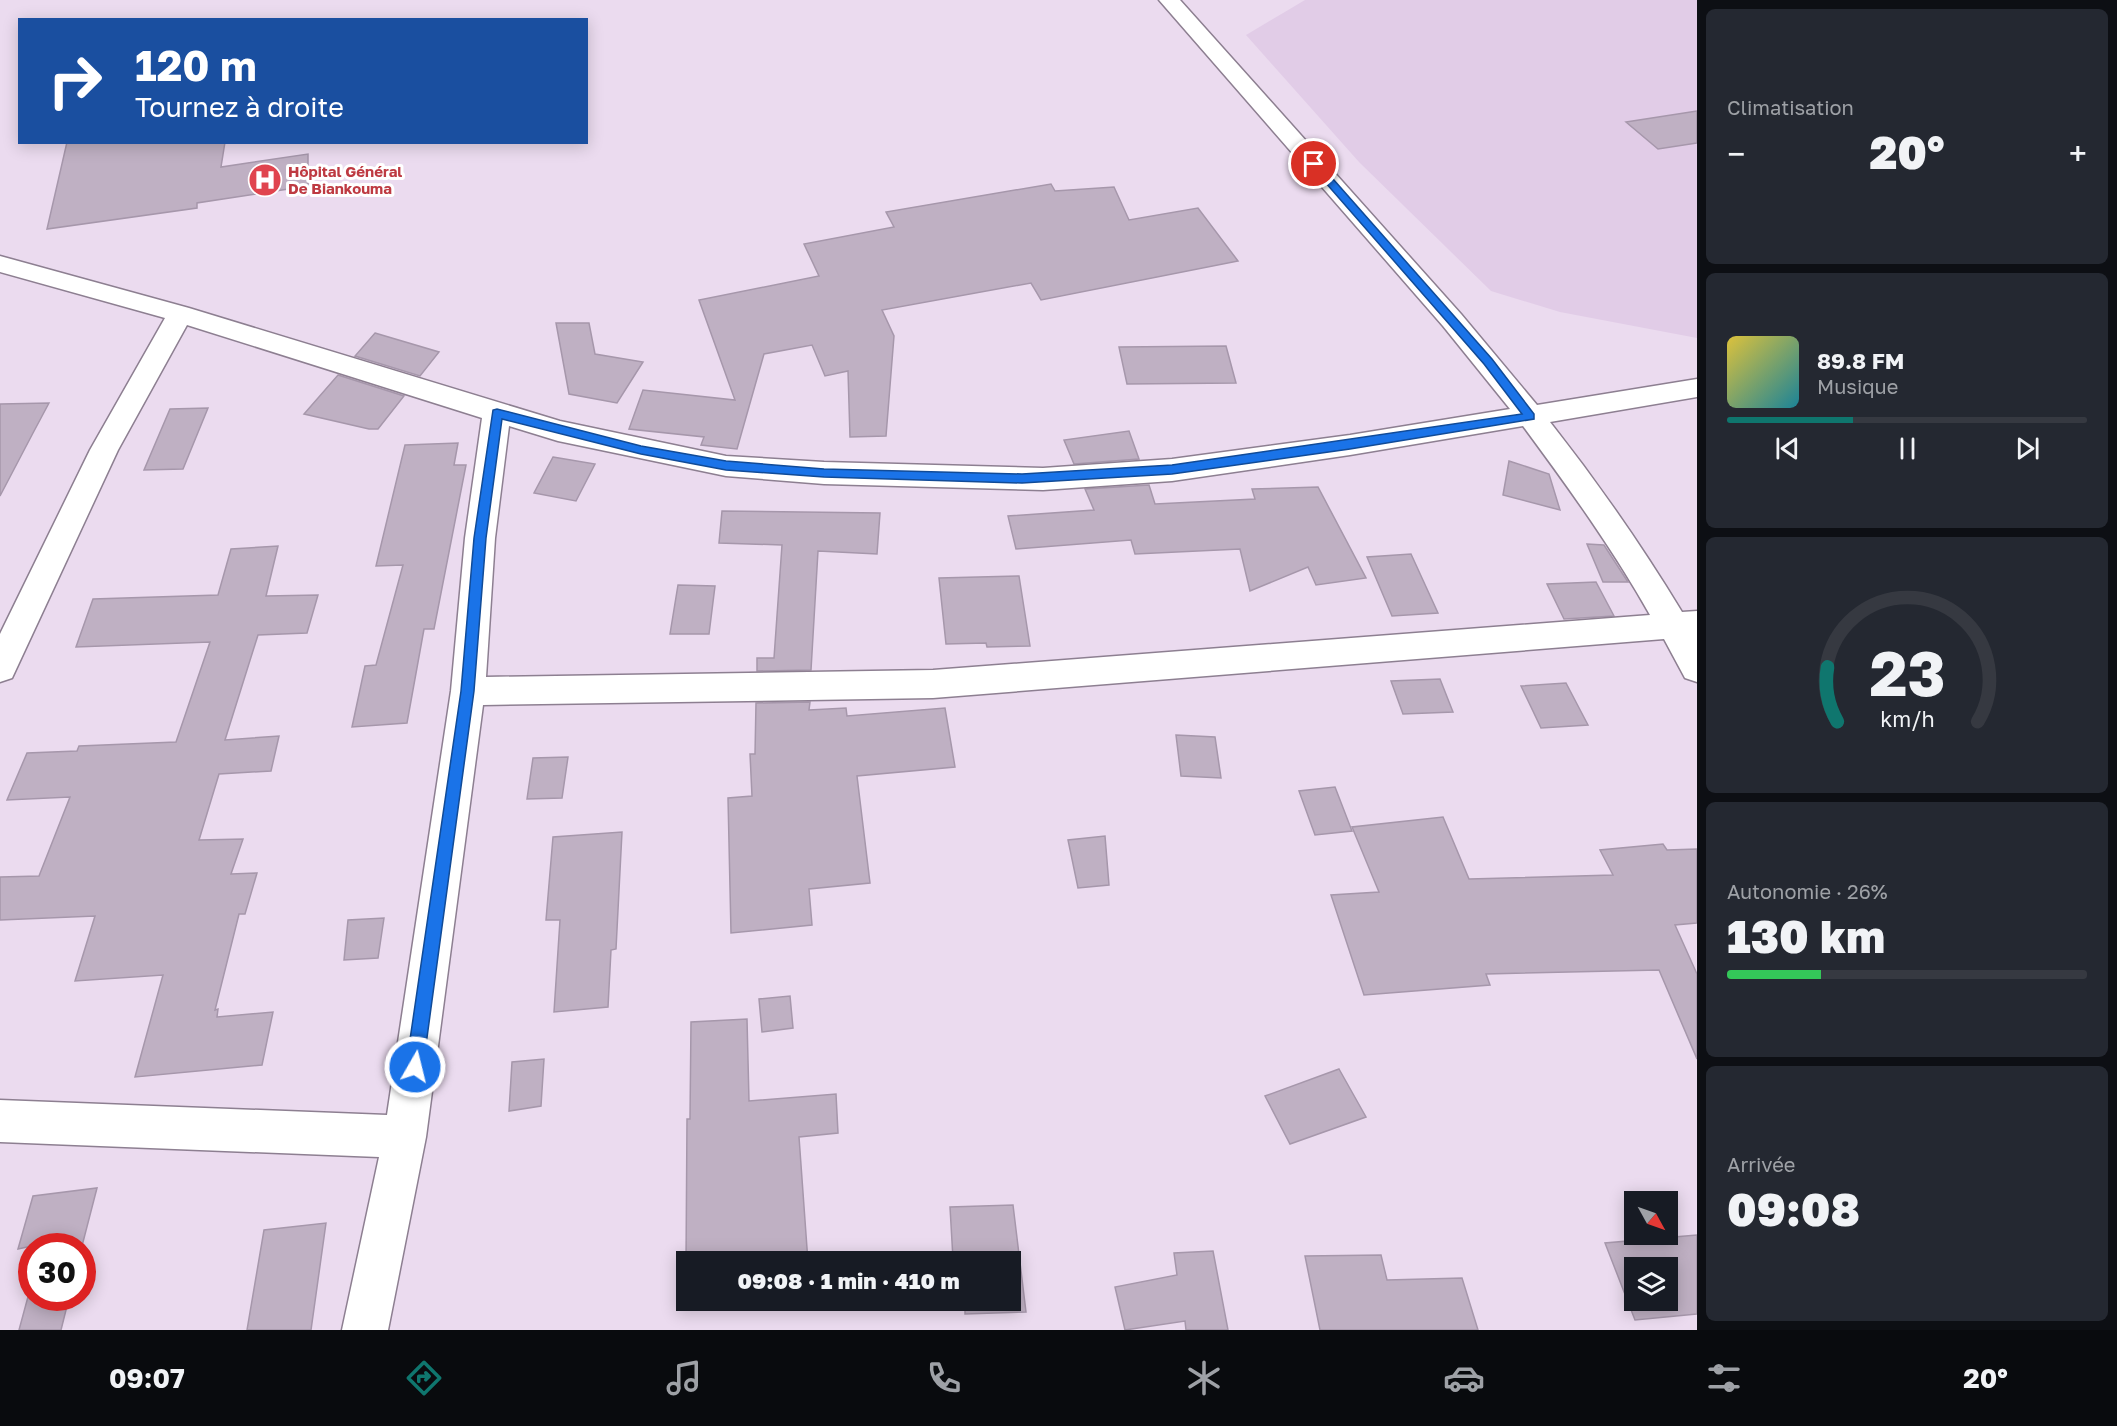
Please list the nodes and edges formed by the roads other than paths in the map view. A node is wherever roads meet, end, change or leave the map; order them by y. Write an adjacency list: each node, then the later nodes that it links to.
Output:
1 (1169, 0): 6 (street)
2 (0, 264): 3 (street)
3 (180, 314): 5 (street); 8 (street)
4 (1697, 388): 6 (street)
5 (497, 413): 6 (street); 10 (street)
6 (1530, 417): 7 (street)
7 (1686, 624): 9 (street); 10 (street)
8 (1, 665)
9 (1697, 668)
10 (468, 691): 12 (street)
11 (0, 1121): 12 (street)
12 (405, 1137): 13 (street)
13 (365, 1330)

